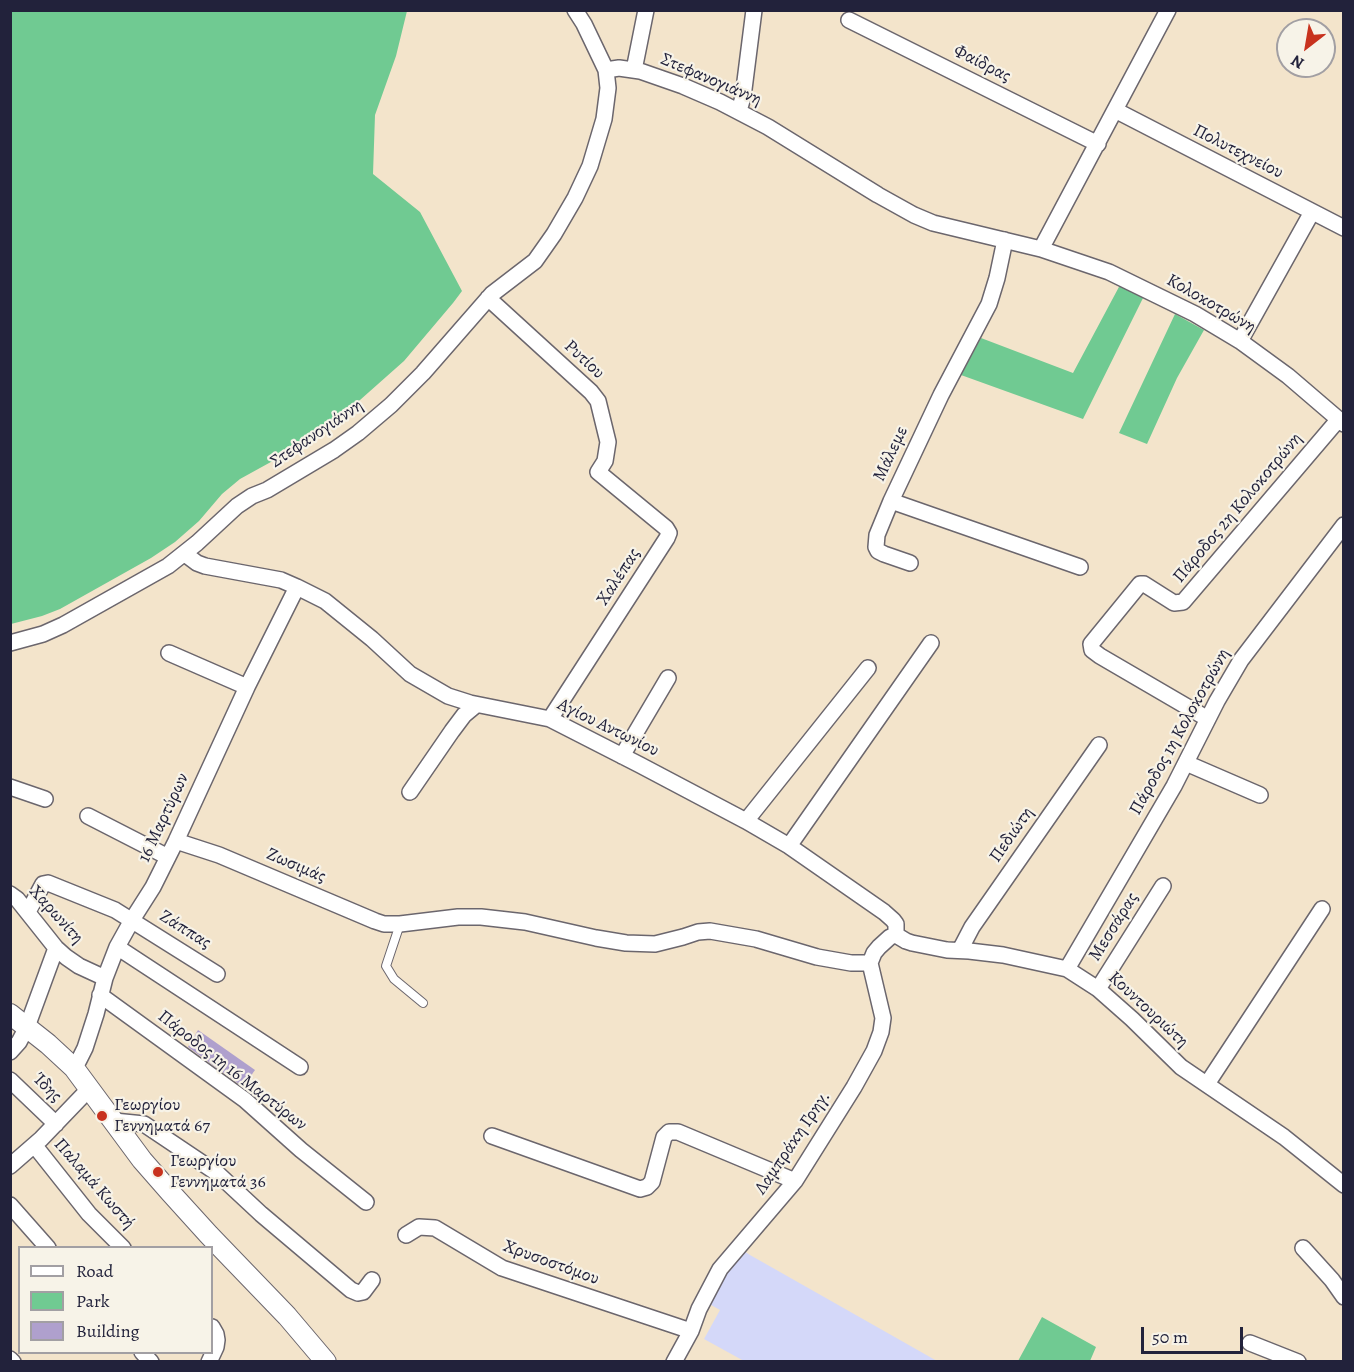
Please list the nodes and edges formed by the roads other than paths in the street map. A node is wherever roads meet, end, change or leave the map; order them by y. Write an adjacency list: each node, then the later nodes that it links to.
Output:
1 (575, 10): 6 (street)
2 (646, 10): 7 (street)
3 (754, 10): 9 (street)
4 (1167, 11): 8 (street)
5 (849, 20): 10 (street, Φαίδρας)
6 (606, 70): 7 (street, Στεφανογιάννη); 15 (street, Στεφανογιάννη)
7 (634, 70): 9 (street, Στεφανογιάννη)
8 (1115, 110): 10 (street); 11 (street, Πολυτεχνείου)
9 (739, 111): 13 (street, Στεφανογιάννη)
10 (1098, 144): 14 (street)
11 (1312, 212): 12 (street, Πολυτεχνείου); 16 (street)
12 (1344, 228)
13 (1005, 240): 14 (street, Στεφανογιάννη); 19 (street, Μάλεμε)
14 (1041, 249): 16 (street, Κολοκοτρώνη)
15 (488, 298): 18 (street, Ρυτίου); 21 (street, Στεφανογιάννη)
16 (1240, 341): 17 (street, Κολοκοτρώνη)
17 (1341, 422): 33 (street, Πάροδος 2η Κολοκοτρώνη)
18 (598, 472): 32 (street, Χαλέπας)
19 (891, 501): 22 (street); 23 (street, Μάλεμε)
20 (1344, 525): 33 (street, Πάροδος 1η Κολοκοτρώνη)
21 (184, 554): 24 (street, Αγίου Αντωνίου); 25 (street, Στεφανογιάννη)
22 (910, 563)
23 (1080, 567)
24 (297, 587): 30 (street, 16 Μαρτύρων); 31 (street, Αγίου Αντωνίου)
25 (10, 643)
26 (931, 643): 44 (street)
27 (169, 653): 30 (street)
28 (868, 668): 42 (street)
29 (668, 678): 35 (street)
30 (247, 687): 43 (street, 16 Μαρτύρων)
31 (476, 705): 32 (street, Αγίου Αντωνίου); 38 (street)
32 (549, 719): 35 (street, Αγίου Αντωνίου)
33 (1208, 719): 36 (street, Πάροδος 1η Κολοκοτρώνη)
34 (1099, 745): 55 (street, Πεδιώτη)
35 (622, 756): 42 (street, Αγίου Αντωνίου)
36 (1186, 763): 39 (street); 57 (street, Πάροδος 1η Κολοκοτρώνη)
37 (10, 787): 40 (street)
38 (410, 792)
39 (1260, 795)
40 (45, 799)
41 (88, 816): 45 (street)
42 (746, 821): 44 (street, Αγίου Αντωνίου)
43 (176, 841): 45 (street, 16 Μαρτύρων); 51 (street, Ζωσιμάς)
44 (789, 846): 52 (street, Αγίου Αντωνίου)
45 (168, 857): 50 (street, 16 Μαρτύρων)
46 (1163, 886): 60 (street, Μεσσάρας)
47 (10, 894): 49 (street, Χαρωνίτη)
48 (1322, 909): 69 (street)
49 (28, 912): 50 (street, Ζάππας); 54 (street, Χαρωνίτη)
50 (132, 920): 53 (street, 16 Μαρτύρων); 58 (street, Ζάππας)
51 (400, 924): 56 (street, Ζωσιμάς); 62 (lane)
52 (896, 935): 55 (street, Κουντουριώτη); 56 (street)
53 (117, 947): 59 (street, 16 Μαρτύρων); 66 (street)
54 (56, 948): 59 (street, Χαρωνίτη); 64 (street)
55 (960, 950): 57 (street, Κουντουριώτη)
56 (870, 963): 76 (street, Λαμπράκη Γρηγ.)
57 (1067, 969): 60 (street, Κουντουριώτη)
58 (217, 974)
59 (105, 978): 61 (street, 16 Μαρτύρων)
60 (1098, 989): 69 (street, Κουντουριώτη)
61 (100, 995): 67 (street, 16 Μαρτύρων); 78 (street, Πάροδος 1η 16 Μαρτύρων)
62 (423, 1003)
63 (10, 1014): 64 (street)
64 (27, 1027): 65 (street); 67 (street)
65 (10, 1052)
66 (300, 1067)
67 (74, 1068): 70 (street)
68 (10, 1080): 72 (street, Ίδης)
69 (1207, 1084): 77 (street, Κουντουριώτη)
70 (90, 1088): 71 (street); 72 (street)
71 (114, 1121): 84 (street); 90 (street)
72 (56, 1124): 74 (street)
73 (492, 1136): 76 (street)
74 (35, 1146): 75 (street); 82 (street, Παλαμά Κωστή)
75 (10, 1166)
76 (795, 1181): 87 (street, Λαμπράκη Γρηγ.)
77 (1344, 1185)
78 (366, 1202)
79 (10, 1205): 81 (street)
80 (406, 1234): 87 (street, Χρυσοστόμου)
81 (46, 1246)
82 (121, 1246)
83 (1303, 1248): 85 (street)
84 (372, 1280)
85 (1344, 1297)
86 (213, 1329): 89 (street)
87 (691, 1330): 91 (street, Λαμπράκη Γρηγ.)
88 (1250, 1343): 92 (street)
89 (213, 1353)
90 (326, 1362)
91 (674, 1362)
92 (1298, 1362)

